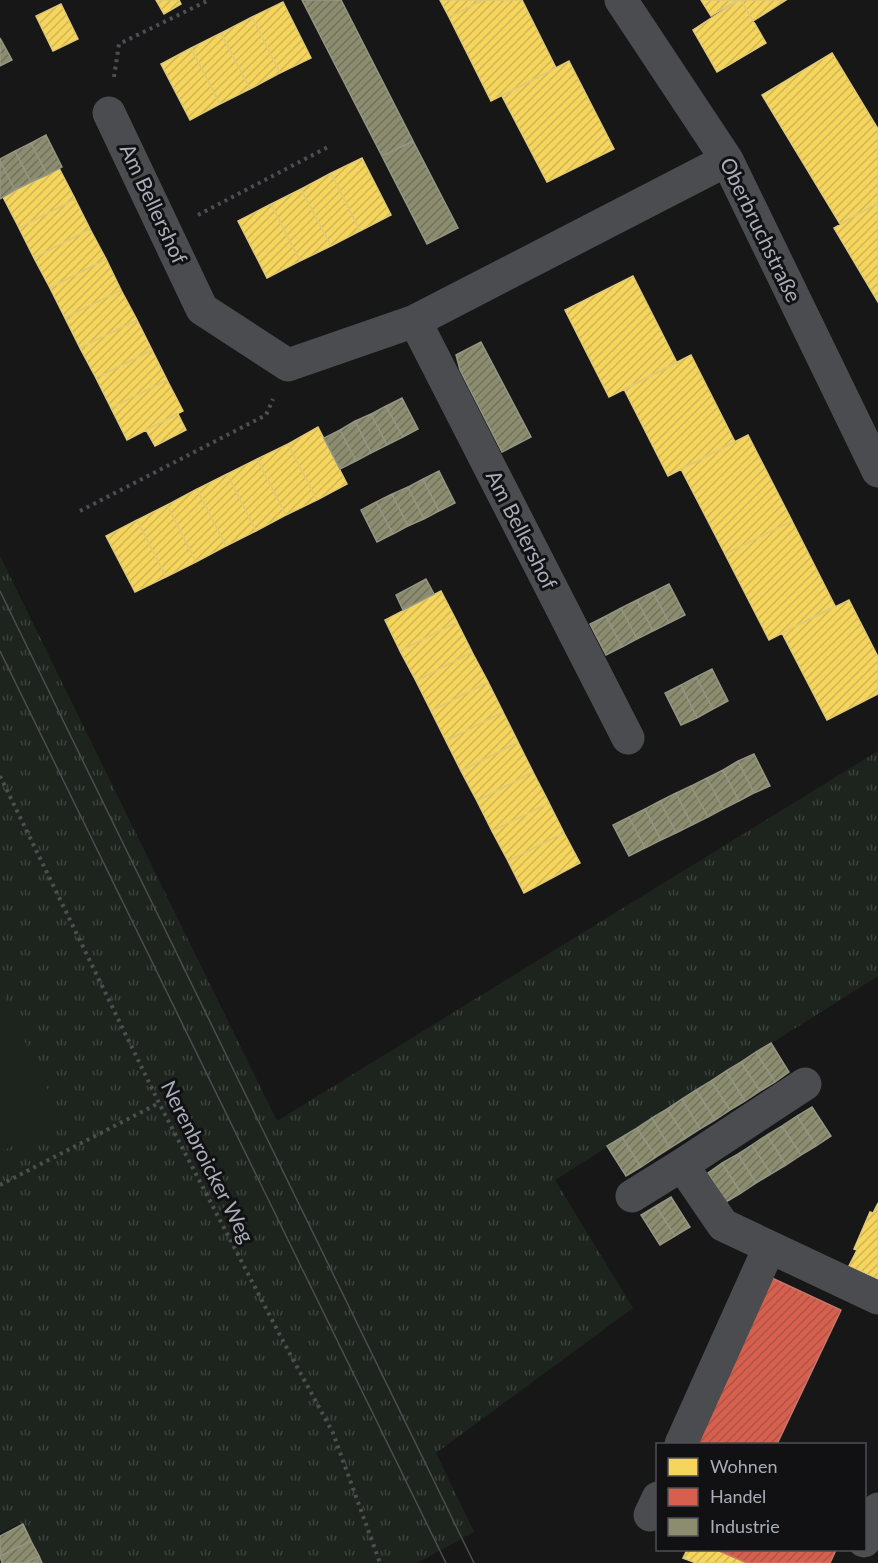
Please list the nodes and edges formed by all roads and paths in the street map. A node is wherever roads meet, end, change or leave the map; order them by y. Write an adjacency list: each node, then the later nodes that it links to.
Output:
1 (209, 0): 3 (path)
2 (621, 0): 5 (street, Oberbruchstraße)
3 (109, 113): 6 (street, Am Bellershof)
4 (328, 147): 6 (path)
5 (727, 160): 7 (street); 9 (street, Oberbruchstraße)
6 (166, 232): 8 (street, Am Bellershof)
7 (415, 321): 8 (street); 11 (street, Am Bellershof)
8 (288, 365): 10 (path)
9 (878, 471)
10 (80, 511)
11 (627, 738)
12 (0, 776): 14 (path, Nerenbroicker Weg)
13 (806, 1084): 15 (street)
14 (159, 1103): 16 (path); 23 (path, Nerenbroicker Weg)
15 (682, 1165): 17 (street); 18 (street)
16 (0, 1185)
17 (632, 1196)
18 (769, 1248): 19 (street); 20 (street)
19 (878, 1298)
20 (681, 1443)
21 (878, 1509): 22 (main road)
22 (866, 1536)
23 (380, 1563)

